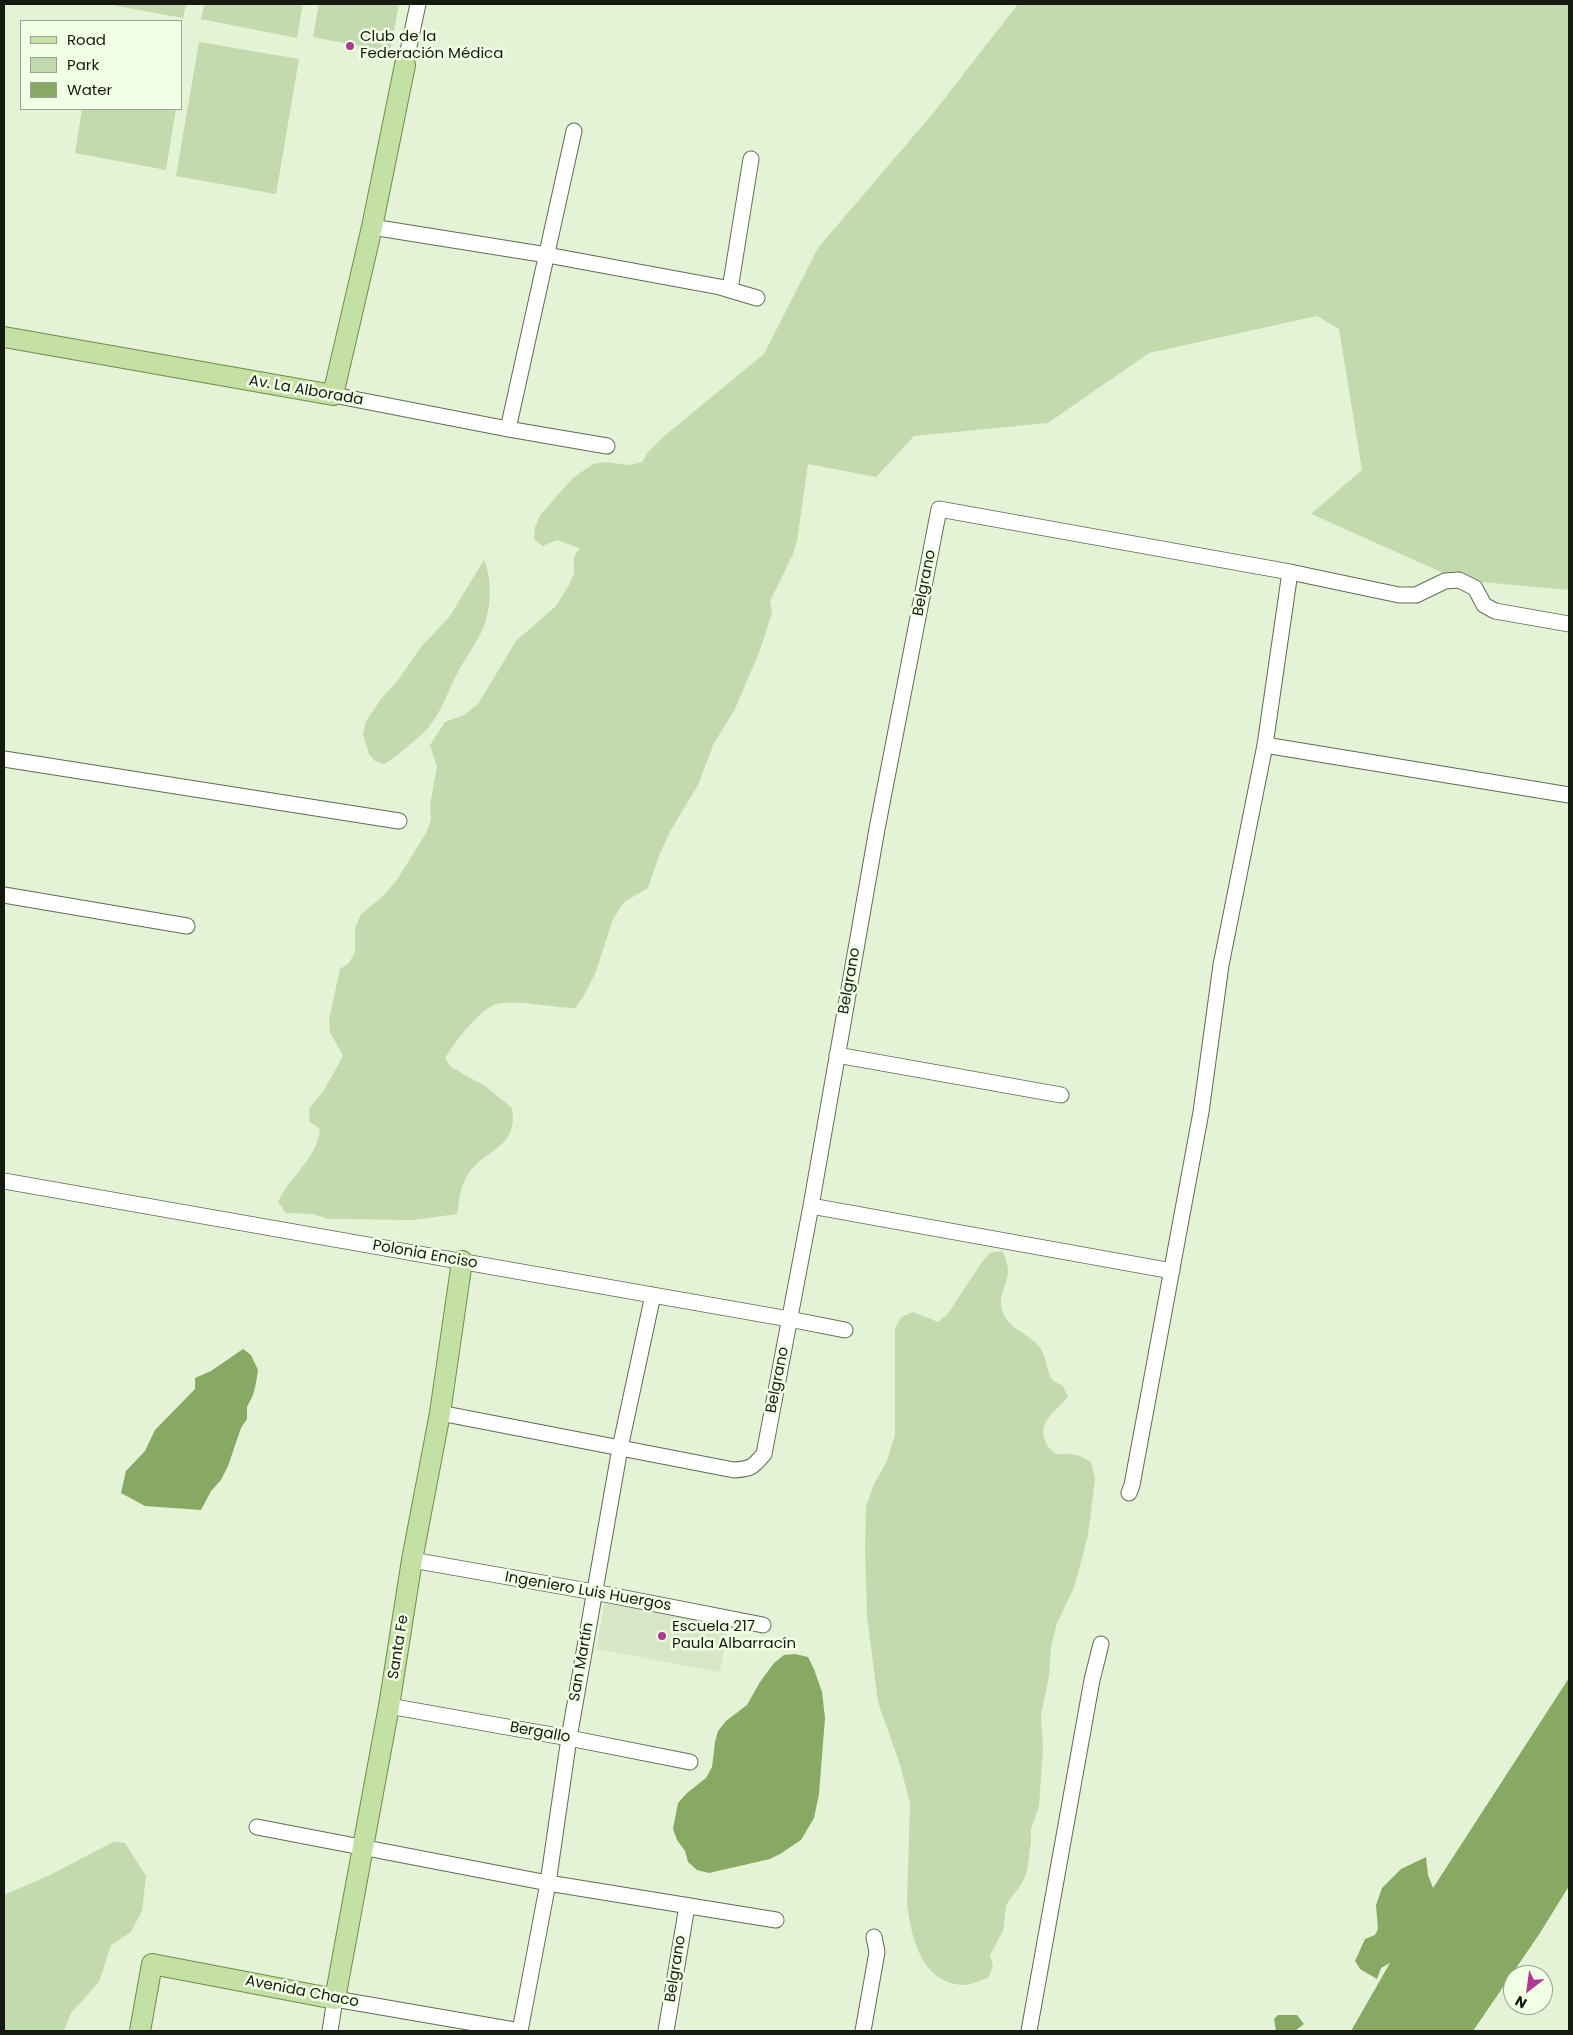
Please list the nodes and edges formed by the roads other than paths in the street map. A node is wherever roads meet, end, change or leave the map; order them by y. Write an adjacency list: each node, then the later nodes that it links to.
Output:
1 (418, 4): 2 (street)
2 (405, 65): 5 (main road)
3 (574, 131): 6 (street)
4 (751, 159): 7 (street)
5 (372, 227): 6 (street); 10 (main road)
6 (547, 255): 7 (street); 11 (street)
7 (730, 289): 8 (street)
8 (757, 298)
9 (4, 337): 10 (main road, Av. La Alborada)
10 (333, 395): 11 (street, Av. La Alborada)
11 (508, 429): 12 (street, Av. La Alborada)
12 (607, 446)
13 (1290, 572): 14 (street); 15 (street); 21 (street, Belgrano)
14 (1569, 624)
15 (1265, 745): 17 (street); 26 (street)
16 (4, 759): 18 (street)
17 (1569, 795)
18 (399, 821)
19 (4, 894): 20 (street)
20 (187, 926)
21 (837, 1055): 22 (street); 24 (street, Belgrano)
22 (1061, 1096)
23 (4, 1181): 25 (street, Polonia Enciso)
24 (811, 1206): 26 (street); 28 (street, Belgrano)
25 (462, 1261): 27 (street, Polonia Enciso); 30 (main road, Santa Fe)
26 (1172, 1271): 32 (street)
27 (652, 1295): 28 (street, Polonia Enciso); 31 (street, San Martín)
28 (789, 1318): 29 (street, Polonia Enciso); 31 (street, Belgrano)
29 (845, 1330)
30 (440, 1414): 31 (street); 33 (main road, Santa Fe)
31 (620, 1448): 34 (street, San Martín)
32 (1129, 1493)
33 (412, 1560): 34 (street, Ingeniero Luis Huergos); 37 (main road, Santa Fe)
34 (594, 1592): 35 (street, Ingeniero Luis Huergos); 38 (street, San Martín)
35 (763, 1625)
36 (1101, 1644): 52 (street)
37 (389, 1706): 38 (street, Bergallo); 41 (main road, Santa Fe)
38 (569, 1738): 39 (street, Bergallo); 42 (street, San Martín)
39 (690, 1762)
40 (258, 1827): 41 (street)
41 (363, 1847): 42 (street); 46 (main road, Santa Fe)
42 (548, 1883): 43 (street); 49 (street, San Martín)
43 (687, 1906): 44 (street); 50 (street, Belgrano)
44 (776, 1920)
45 (874, 1937): 51 (street)
46 (335, 1999): 47 (main road, Avenida Chaco); 48 (street, Santa Fe); 49 (street, Avenida Chaco)
47 (140, 2031)
48 (330, 2031)
49 (520, 2031)
50 (666, 2031)
51 (863, 2031)
52 (1029, 2031)

